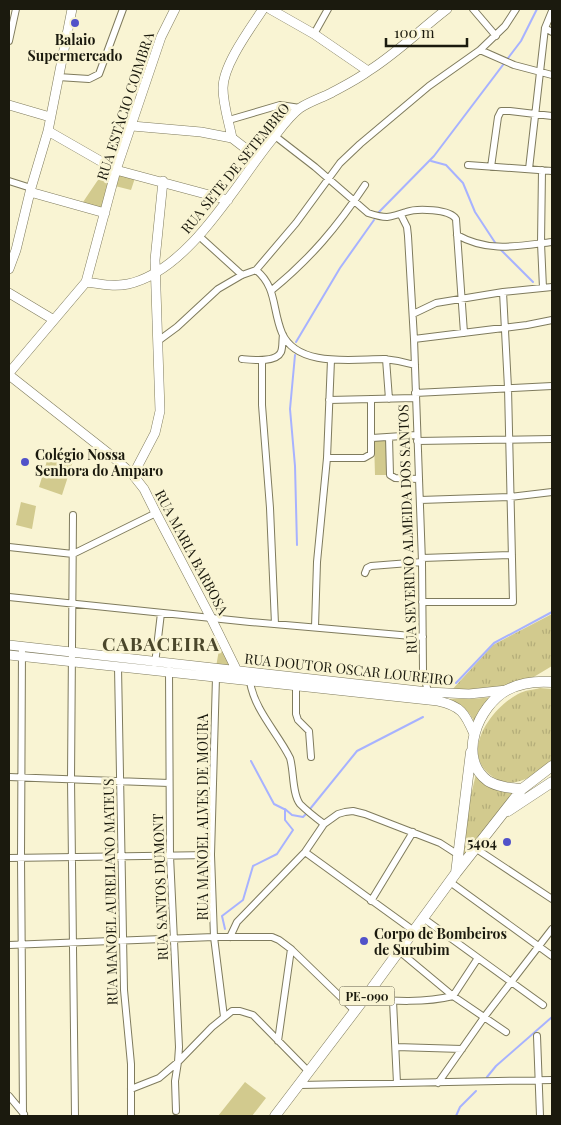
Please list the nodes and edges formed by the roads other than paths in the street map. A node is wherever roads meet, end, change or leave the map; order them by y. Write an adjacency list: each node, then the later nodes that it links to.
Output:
1 (16, 9): 16 (street)
2 (72, 9): 21 (main road)
3 (123, 9): 21 (street)
4 (176, 9): 28 (main road, RUA ESTÀCIO COIMBRA)
5 (263, 9): 27 (main road)
6 (270, 9): 14 (main road)
7 (328, 9): 14 (street)
8 (445, 9): 18 (main road, RUA SETE DE SETEMBRO)
9 (473, 9): 15 (street)
10 (516, 9): 15 (street)
11 (552, 11): 12 (street)
12 (545, 28): 13 (street); 19 (street)
13 (552, 32)
14 (314, 34): 18 (main road)
15 (496, 36): 17 (street)
16 (9, 41)
17 (480, 50): 19 (street); 39 (street)
18 (368, 71): 23 (main road, RUA SETE DE SETEMBRO)
19 (540, 73): 20 (street); 24 (street)
20 (552, 76)
21 (58, 77): 26 (main road)
22 (9, 105): 26 (main road)
23 (300, 108): 27 (street); 30 (main road, RUA SETE DE SETEMBRO)
24 (536, 115): 25 (street); 34 (street); 35 (street)
25 (552, 116)
26 (50, 117): 29 (main road)
27 (229, 120): 31 (main road)
28 (132, 126): 31 (main road); 36 (main road, RUA ESTÀCIO COIMBRA)
29 (48, 131): 36 (main road); 43 (main road)
30 (275, 136): 32 (main road, RUA SETE DE SETEMBRO); 39 (street)
31 (232, 138): 32 (main road)
32 (258, 158): 44 (main road, RUA SETE DE SETEMBRO)
33 (468, 165): 34 (street)
34 (491, 167): 35 (street)
35 (529, 169): 37 (street)
36 (116, 170): 41 (main road); 46 (main road, RUA ESTÀCIO COIMBRA)
37 (542, 170): 38 (street); 51 (street)
38 (552, 171)
39 (327, 179): 45 (street); 53 (street)
40 (9, 181): 43 (street)
41 (163, 181): 44 (main road); 54 (main road)
42 (365, 185): 45 (street)
43 (30, 190): 46 (main road); 52 (main road)
44 (228, 200): 49 (main road, RUA SETE DE SETEMBRO)
45 (354, 202): 47 (street); 59 (street)
46 (105, 213): 56 (main road, RUA ESTÀCIO COIMBRA)
47 (401, 214): 48 (street); 63 (street, RUA SEVERINO ALMEIDA DOS SANTOS)
48 (457, 235): 51 (street); 62 (street)
49 (199, 236): 54 (main road, RUA SETE DE SETEMBRO); 55 (street)
50 (552, 242): 51 (street)
51 (541, 244): 57 (street)
52 (9, 268)
53 (256, 270): 55 (street); 59 (street)
54 (155, 272): 56 (main road, RUA SETE DE SETEMBRO); 70 (main road)
55 (242, 275): 70 (street)
56 (86, 282): 64 (main road)
57 (543, 288): 58 (street); 60 (street)
58 (552, 288)
59 (272, 290): 68 (street)
60 (503, 292): 62 (street); 66 (street)
61 (9, 293): 64 (main road)
62 (462, 299): 63 (street); 67 (street)
63 (413, 314): 69 (street, RUA SEVERINO ALMEIDA DOS SANTOS)
64 (54, 320): 76 (main road)
65 (552, 320): 66 (street)
66 (505, 328): 67 (street); 78 (street)
67 (464, 334): 69 (street)
68 (283, 335): 73 (street); 74 (street)
69 (414, 339): 75 (street, RUA SEVERINO ALMEIDA DOS SANTOS)
70 (158, 341): 89 (main road)
71 (242, 359): 73 (street)
72 (386, 359): 74 (street); 75 (street); 81 (street)
73 (262, 360): 106 (street)
74 (331, 360): 82 (street)
75 (415, 365): 79 (street, RUA SEVERINO ALMEIDA DOS SANTOS)
76 (9, 374): 89 (main road, RUA MARIA BARBOSA)
77 (552, 386): 78 (street)
78 (508, 388): 79 (street); 87 (street)
79 (415, 395): 81 (street); 85 (street, RUA SEVERINO ALMEIDA DOS SANTOS)
80 (371, 399): 81 (street); 82 (street); 84 (street)
81 (389, 399)
82 (329, 400): 88 (street)
83 (389, 437): 84 (street); 85 (street); 90 (street)
84 (372, 438): 88 (street)
85 (417, 438): 87 (street); 90 (street, RUA SEVERINO ALMEIDA DOS SANTOS)
86 (552, 438): 87 (street)
87 (508, 440): 92 (street)
88 (327, 458): 107 (street)
89 (133, 475): 94 (main road, RUA MARIA BARBOSA)
90 (418, 479): 93 (street, RUA SEVERINO ALMEIDA DOS SANTOS)
91 (552, 492): 92 (street)
92 (510, 497): 93 (street); 98 (street)
93 (420, 500): 99 (street, RUA SEVERINO ALMEIDA DOS SANTOS)
94 (156, 513): 97 (street); 105 (main road, RUA MARIA BARBOSA)
95 (73, 514): 97 (street)
96 (9, 547): 97 (street)
97 (73, 554): 103 (street)
98 (512, 555): 99 (street); 102 (street)
99 (422, 560): 100 (street); 102 (street, RUA SEVERINO ALMEIDA DOS SANTOS)
100 (365, 573)
101 (9, 597): 103 (street)
102 (422, 602): 108 (street, RUA SEVERINO ALMEIDA DOS SANTOS)
103 (73, 604): 104 (street); 112 (street)
104 (161, 613): 105 (street); 113 (street)
105 (211, 618): 106 (street); 116 (main road, RUA MARIA BARBOSA)
106 (275, 624): 107 (street)
107 (315, 627): 108 (street)
108 (423, 637): 122 (street, RUA SEVERINO ALMEIDA DOS SANTOS)
109 (9, 646): 110 (main road, RUA DOUTOR OSCAR LOUREIRO)
110 (22, 651): 111 (main road, RUA DOUTOR OSCAR LOUREIRO); 112 (main road, RUA DOUTOR OSCAR LOUREIRO); 127 (street)
111 (9, 655)
112 (73, 657): 113 (main road, RUA DOUTOR OSCAR LOUREIRO); 114 (main road, RUA DOUTOR OSCAR LOUREIRO); 128 (street)
113 (156, 666): 114 (main road, RUA DOUTOR OSCAR LOUREIRO); 115 (main road, RUA DOUTOR OSCAR LOUREIRO)
114 (118, 667): 129 (street, RUA MANOEL AURELIANO MATEUS)
115 (169, 667): 116 (main road, RUA DOUTOR OSCAR LOUREIRO); 117 (main road, RUA DOUTOR OSCAR LOUREIRO); 130 (street, RUA SANTOS DUMONT)
116 (239, 676): 117 (main road, RUA DOUTOR OSCAR LOUREIRO); 118 (main road, RUA DOUTOR OSCAR LOUREIRO); 119 (main road, RUA DOUTOR OSCAR LOUREIRO)
117 (216, 677): 139 (street, RUA MANOEL ALVES DE MOURA)
118 (250, 682): 119 (main road, RUA DOUTOR OSCAR LOUREIRO); 134 (street)
119 (296, 682): 122 (main road, RUA DOUTOR OSCAR LOUREIRO); 123 (main road, RUA DOUTOR OSCAR LOUREIRO); 124 (street)
120 (552, 682): 121 (main road)
121 (507, 690): 122 (main road, RUA DOUTOR OSCAR LOUREIRO); 123 (main road)
122 (428, 692)
123 (473, 737): 132 (main road); 138 (main road)
124 (312, 757)
125 (552, 766): 132 (main road, PE-090)
126 (9, 777): 127 (street)
127 (21, 778): 128 (street); 144 (street)
128 (71, 779): 129 (street); 141 (street)
129 (120, 781): 130 (street); 142 (street, RUA MANOEL AURELIANO MATEUS)
130 (169, 782): 140 (street, RUA SANTOS DUMONT)
131 (552, 782): 133 (main road, PE-090)
132 (522, 789): 133 (main road, PE-090)
133 (501, 815): 136 (main road, PE-090)
134 (324, 824): 135 (street); 137 (street)
135 (413, 832): 138 (street); 147 (street)
136 (476, 848): 145 (main road, PE-090); 146 (street)
137 (305, 852): 147 (street); 152 (street)
138 (457, 854): 145 (main road)
139 (211, 855): 140 (street); 151 (street, RUA MANOEL ALVES DE MOURA)
140 (170, 856): 142 (street); 153 (street, RUA SANTOS DUMONT)
141 (72, 857): 142 (street); 144 (street); 155 (street)
142 (122, 857): 154 (street, RUA MANOEL AURELIANO MATEUS)
143 (9, 858): 144 (street)
144 (21, 858): 156 (street)
145 (453, 877): 148 (main road, PE-090); 158 (street)
146 (552, 900)
147 (371, 901): 150 (street)
148 (423, 918): 150 (main road, PE-090); 162 (street)
149 (552, 929): 158 (street)
150 (414, 930): 160 (main road, PE-090)
151 (214, 937): 152 (street); 153 (street); 170 (street, RUA MANOEL ALVES DE MOURA)
152 (230, 937): 159 (street)
153 (173, 939): 154 (street); 176 (street, RUA SANTOS DUMONT)
154 (123, 941): 155 (street); 183 (street, RUA MANOEL AURELIANO MATEUS)
155 (73, 942): 156 (street); 187 (street)
156 (23, 944): 157 (street); 186 (street)
157 (9, 945)
158 (539, 947): 161 (street); 163 (street)
159 (291, 950): 168 (street); 173 (street)
160 (399, 951): 164 (street); 165 (main road, PE-090)
161 (552, 956)
162 (478, 958): 163 (street); 164 (street)
163 (513, 982): 167 (street); 169 (street)
164 (452, 996): 166 (street); 169 (street)
165 (364, 999): 166 (street); 168 (main road, PE-090)
166 (393, 1001): 174 (street)
167 (544, 1005)
168 (355, 1011): 177 (main road, PE-090)
169 (485, 1016): 171 (street); 175 (street)
170 (224, 1017): 173 (street); 176 (street)
171 (506, 1032)
172 (537, 1036): 179 (street)
173 (278, 1041): 177 (street)
174 (396, 1047): 175 (street); 180 (street)
175 (462, 1049): 181 (street)
176 (178, 1062): 183 (street); 185 (street, RUA SANTOS DUMONT)
177 (309, 1072): 182 (main road, PE-090)
178 (552, 1080): 179 (street)
179 (538, 1081): 181 (street); 190 (street)
180 (397, 1083): 181 (street); 182 (street)
181 (438, 1083)
182 (300, 1084): 189 (main road, PE-090)
183 (131, 1089): 188 (street, RUA MANOEL AURELIANO MATEUS)
184 (9, 1096): 186 (street)
185 (176, 1110)
186 (24, 1114)
187 (75, 1116)
188 (131, 1116)
189 (275, 1116)
190 (540, 1116)

